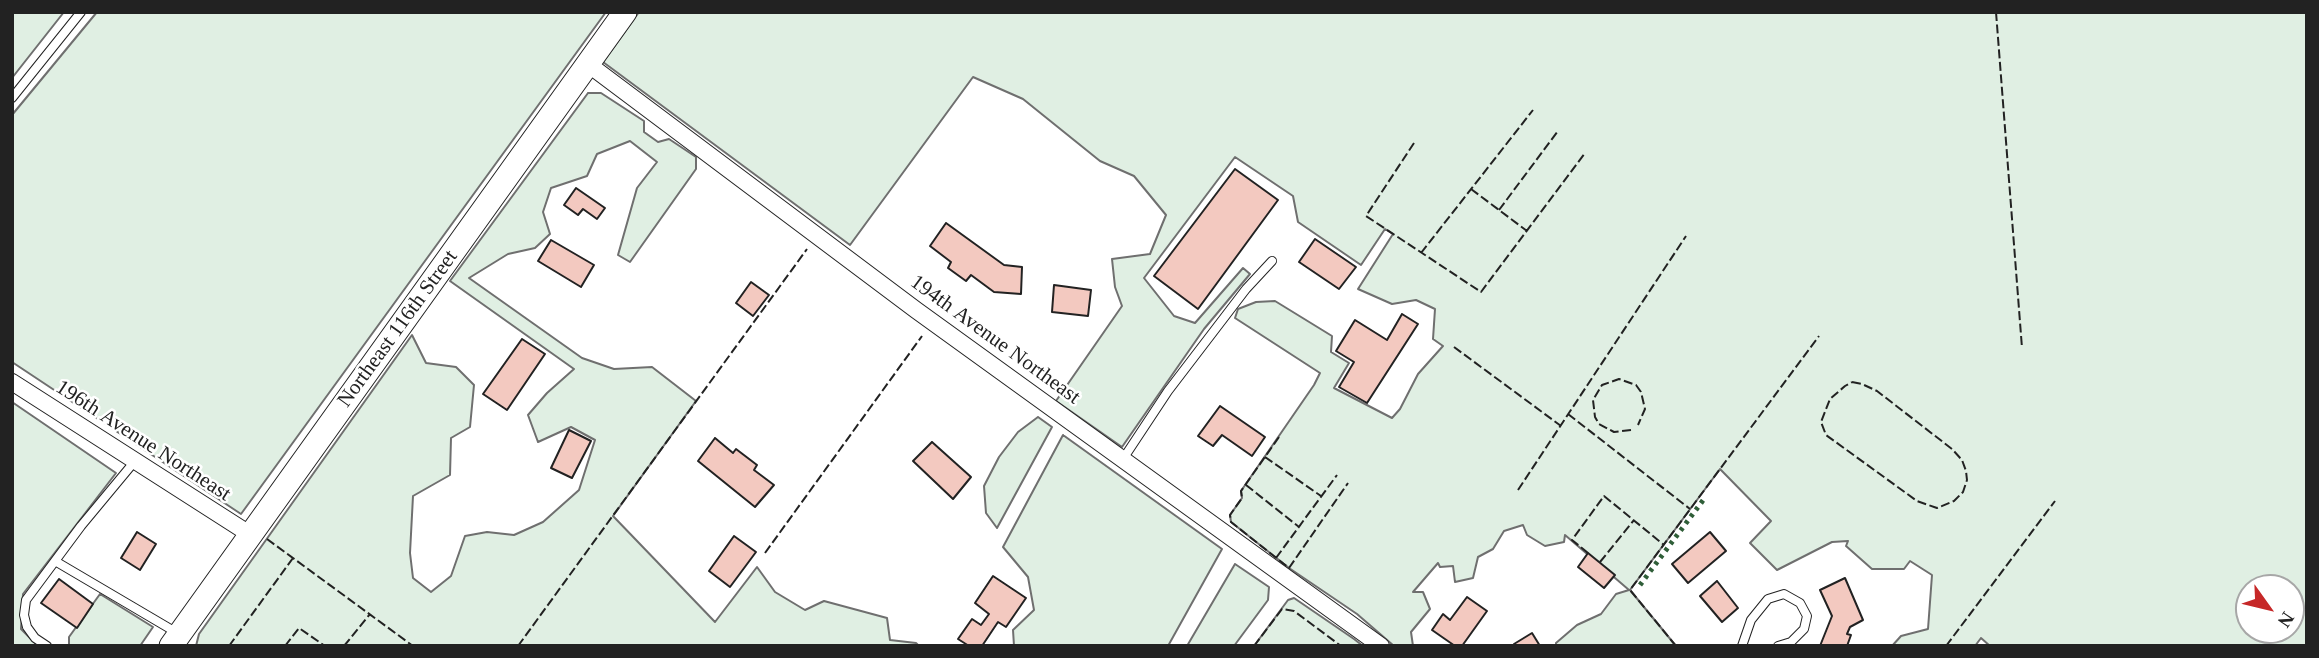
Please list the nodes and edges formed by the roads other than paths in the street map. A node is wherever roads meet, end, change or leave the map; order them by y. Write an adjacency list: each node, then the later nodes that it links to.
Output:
1 (81, 12): 4 (lane)
2 (625, 12): 3 (street, Northeast 116th Street)
3 (587, 64): 7 (street, 194th Avenue Northeast); 9 (street, Northeast 116th Street)
4 (12, 98)
5 (1272, 261): 7 (lane)
6 (12, 382): 8 (street, 196th Avenue Northeast)
7 (1123, 459): 13 (street, 194th Avenue Northeast)
8 (135, 461): 9 (street, 196th Avenue Northeast); 10 (lane)
9 (251, 535): 11 (street, Northeast 116th Street)
10 (55, 561): 11 (lane); 12 (lane)
11 (175, 642)
12 (47, 646)
13 (1381, 646)
14 (1742, 646): 15 (lane)
15 (1778, 646)

